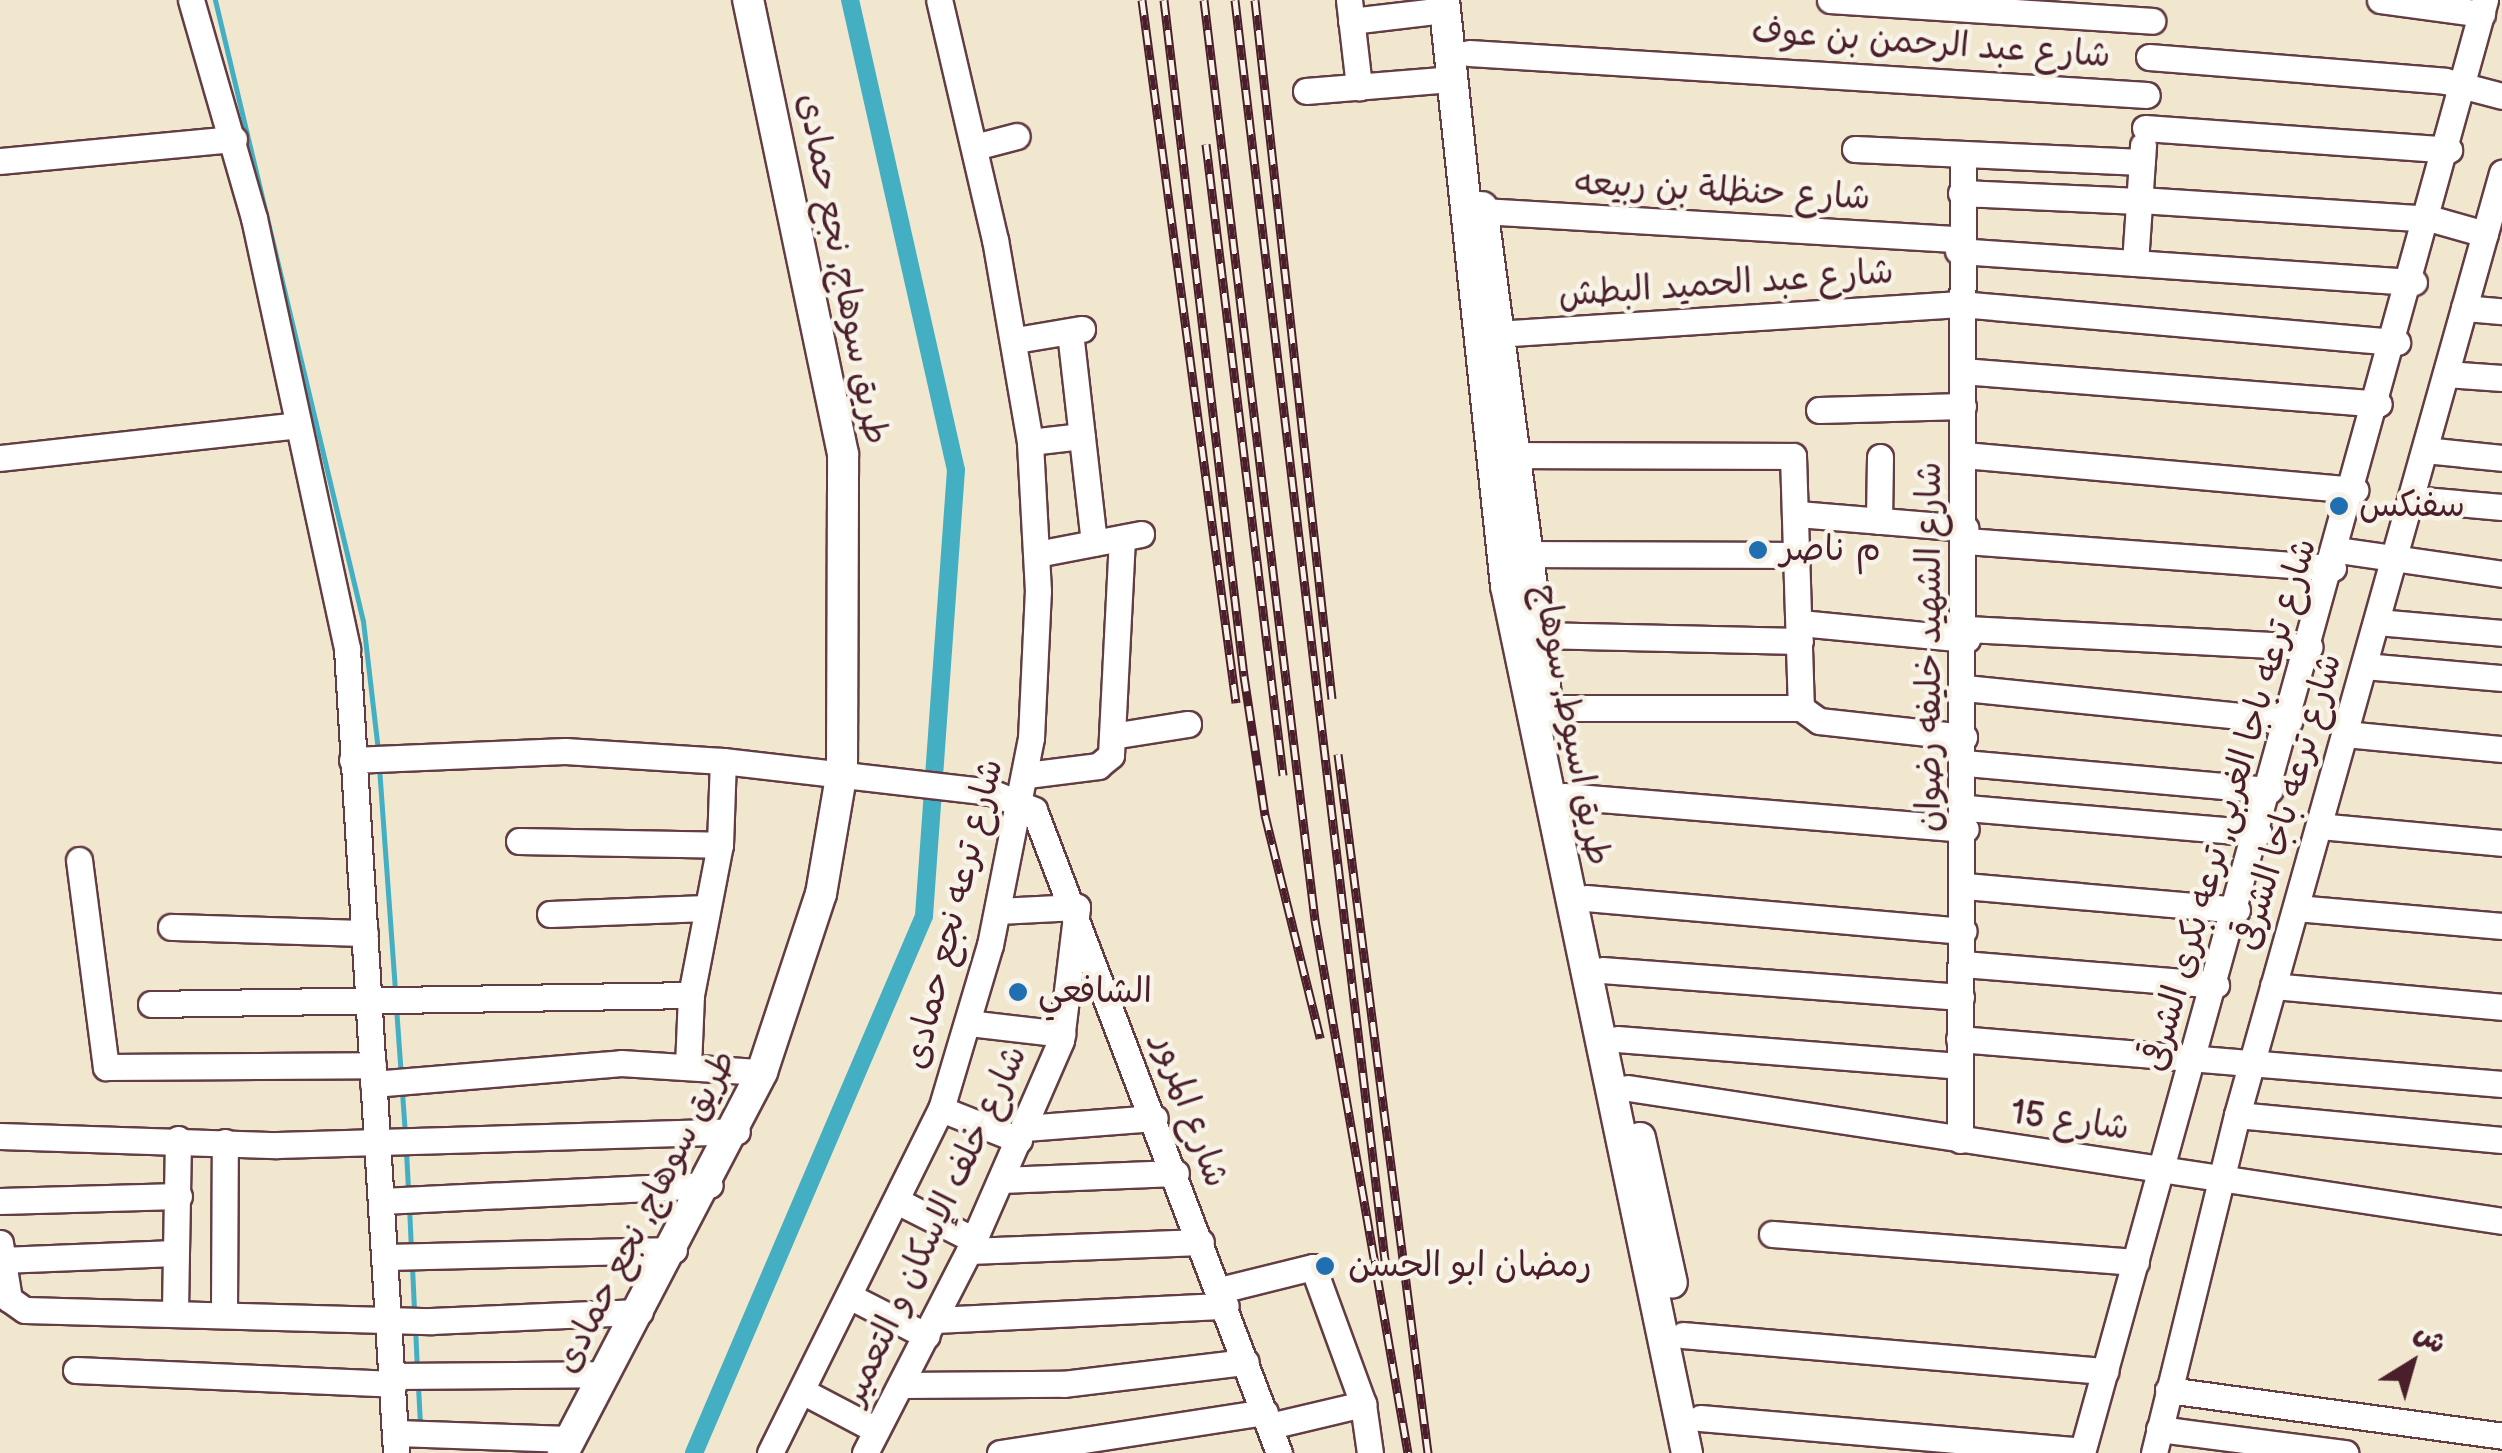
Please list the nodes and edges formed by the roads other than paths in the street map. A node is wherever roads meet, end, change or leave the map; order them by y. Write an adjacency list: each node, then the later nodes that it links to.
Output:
1 (191, 0): 20 (street)
2 (748, 0): 90 (main road, طريق سوهاج, نجع حمادى)
3 (939, 0): 21 (street, شارع ترعه نجع حمادى)
4 (1830, 0): 9 (street)
5 (2380, 0): 7 (street)
6 (1452, 3): 8 (street); 10 (main road, طريق اسيوط, سوهاج); 12 (main road, طريق اسيوط, سوهاج)
7 (2484, 7): 14 (street, شارع ترعه باجا الغربى, ترعه بكرى الشرقى)
8 (1350, 10): 13 (street)
9 (2153, 10): 11 (street)
10 (1470, 53): 16 (street, شارع عبد الرحمن بن عوف); 30 (main road, طريق اسيوط, سوهاج)
11 (2150, 57): 14 (street); 16 (street)
12 (1450, 79): 13 (street); 70 (main road, طريق اسيوط, سوهاج)
13 (1359, 87): 15 (street)
14 (2465, 88): 17 (street); 23 (street, شارع ترعه باجا الغربى, ترعه بكرى الشرقى)
15 (1306, 92)
16 (2147, 95): 18 (street)
17 (2502, 96)
18 (2144, 128): 23 (street); 26 (street)
19 (1018, 136): 21 (street)
20 (234, 139): 25 (street); 48 (street)
21 (975, 147): 40 (street, شارع ترعه نجع حمادى)
22 (1855, 149): 24 (street)
23 (2449, 150): 31 (street, شارع ترعه باجا الغربى, ترعه بكرى الشرقى)
24 (1963, 154): 26 (street); 28 (street, شارع الشهيد خليفه رضوان)
25 (0, 161)
26 (2142, 162): 29 (street)
27 (2502, 177): 32 (street, شارع ترعه باجا الشرقى)
28 (1961, 193): 29 (street); 33 (street, شارع الشهيد خليفه رضوان)
29 (2140, 200): 31 (street); 34 (street)
30 (1482, 211): 33 (street, شارع حنظلة بن ربيعه); 39 (main road, طريق اسيوط, سوهاج)
31 (2432, 220): 32 (street); 35 (street, شارع ترعه باجا الغربى, ترعه بكرى الشرقى)
32 (2489, 244): 37 (street, شارع ترعه باجا الشرقى)
33 (1958, 245): 34 (street, شارع حنظلة بن ربيعه); 36 (street, شارع الشهيد خليفه رضوان)
34 (2135, 263): 35 (street, شارع حنظلة بن ربيعه)
35 (2414, 282): 41 (street, شارع ترعه باجا الغربى, ترعه بكرى الشرقى)
36 (1960, 304): 39 (street, شارع عبد الحميد البطش); 41 (street, شارع عبد الحميد البطش); 42 (street, شارع الشهيد خليفه رضوان)
37 (2464, 308): 38 (street); 43 (street, شارع ترعه باجا الشرقى)
38 (2502, 312)
39 (1496, 334): 53 (main road, طريق اسيوط, سوهاج)
40 (1016, 340): 49 (street); 50 (street, شارع ترعه نجع حمادى)
41 (2397, 342): 45 (street, شارع ترعه باجا الغربى, ترعه بكرى الشرقى)
42 (1962, 371): 45 (street); 46 (street, شارع الشهيد خليفه رضوان)
43 (2446, 374): 44 (street); 51 (street, شارع ترعه باجا الشرقى)
44 (2502, 378)
45 (2379, 404): 57 (street, شارع ترعه باجا الغربى, ترعه بكرى الشرقى)
46 (1963, 406): 47 (street); 52 (street, شارع الشهيد خليفه رضوان)
47 (1819, 410)
48 (298, 426): 55 (street); 88 (street)
49 (1082, 436): 50 (street); 63 (street)
50 (1030, 442): 64 (street, شارع ترعه نجع حمادى)
51 (2425, 450): 56 (street); 58 (street, شارع ترعه باجا الشرقى)
52 (1964, 455): 57 (street); 62 (street, شارع الشهيد خليفه رضوان)
53 (1511, 456): 60 (street); 65 (main road, طريق اسيوط, سوهاج)
54 (1880, 457): 61 (street)
55 (0, 458)
56 (2502, 458)
57 (2355, 490): 67 (street, شارع ترعه باجا الغربى, ترعه بكرى الشرقى)
58 (2411, 498): 59 (street); 68 (street, شارع ترعه باجا الشرقى)
59 (2502, 507)
60 (1798, 514): 61 (street); 66 (street)
61 (1879, 521): 62 (street)
62 (1965, 535): 67 (street); 75 (street, شارع الشهيد خليفه رضوان)
63 (1094, 543): 64 (street); 85 (street)
64 (1037, 554): 91 (street, شارع ترعه نجع حمادى)
65 (1525, 554): 66 (street); 70 (main road, طريق اسيوط, سوهاج)
66 (1799, 556): 72 (street)
67 (2335, 559): 68 (street); 76 (street, شارع ترعه باجا الغربى, ترعه بكرى الشرقى)
68 (2393, 564): 69 (street); 71 (street, شارع ترعه باجا الشرقى)
69 (2502, 574)
70 (1518, 585): 74 (main road, طريق اسيوط, سوهاج); 162 (main road, طريق اسيوط, سوهاج)
71 (2376, 622): 73 (street); 77 (street, شارع ترعه باجا الشرقى)
72 (1800, 632): 74 (street); 75 (street); 81 (street)
73 (2502, 633)
74 (1537, 634): 80 (main road, طريق اسيوط, سوهاج)
75 (1967, 634): 76 (street); 79 (street, شارع الشهيد خليفه رضوان)
76 (2310, 647): 82 (street, شارع ترعه باجا الغربى, ترعه بكرى الشرقى)
77 (2364, 666): 78 (street); 84 (street, شارع ترعه باجا الشرقى)
78 (2502, 678)
79 (1965, 688): 82 (street); 87 (street, شارع الشهيد خليفه رضوان)
80 (1548, 708): 81 (street); 93 (main road, طريق اسيوط, سوهاج)
81 (1800, 708): 87 (street)
82 (2289, 721): 92 (street, شارع ترعه باجا الغربى, ترعه بكرى الشرقى)
83 (1188, 724): 85 (street)
84 (2345, 734): 86 (street); 96 (street, شارع ترعه باجا الشرقى)
85 (1112, 736): 91 (street)
86 (2502, 749)
87 (1964, 750): 92 (street); 95 (street, شارع الشهيد خليفه رضوان)
88 (352, 760): 89 (street); 113 (street)
89 (723, 761): 90 (street); 100 (street)
90 (842, 771): 94 (street); 131 (main road, طريق سوهاج, نجع حمادى)
91 (1027, 775): 94 (street, شارع ترعه نجع حمادى)
92 (2270, 790): 97 (street, شارع ترعه باجا الغربى, ترعه بكرى الشرقى)
93 (1564, 796): 95 (street); 103 (main road, طريق اسيوط, سوهاج)
94 (1023, 802): 104 (street, شارع المرور); 107 (street, شارع ترعه نجع حمادى)
95 (1966, 818): 97 (street); 102 (street, شارع الشهيد خليفه رضوان)
96 (2319, 826): 99 (street); 106 (street, شارع ترعه باجا الشرقى)
97 (2258, 832): 108 (street, شارع ترعه باجا الغربى, ترعه بكرى الشرقى)
98 (519, 841): 100 (street)
99 (2502, 843)
100 (720, 844): 105 (street)
101 (79, 860): 132 (street)
102 (1966, 886): 108 (street); 112 (street, شارع الشهيد خليفه رضوان)
103 (1586, 898): 112 (street); 115 (main road, طريق اسيوط, سوهاج)
104 (1077, 907): 107 (street); 124 (street, شارع خلف الإسكان و التعمير); 137 (street, شارع المرور)
105 (706, 908): 109 (street); 118 (street)
106 (2296, 908): 110 (street); 117 (street, شارع ترعه باجا الشرقى)
107 (998, 910): 123 (street, شارع ترعه نجع حمادى)
108 (2237, 910): 116 (street, شارع ترعه باجا الغربى, ترعه بكرى الشرقى)
109 (550, 914)
110 (2502, 926)
111 (171, 928): 113 (street)
112 (1964, 931): 114 (street, شارع الشهيد خليفه رضوان)
113 (364, 933): 120 (street)
114 (1963, 964): 116 (street); 119 (street, شارع الشهيد خليفه رضوان)
115 (1602, 970): 119 (street); 125 (main road, طريق اسيوط, سوهاج)
116 (2216, 985): 127 (street, شارع ترعه باجا الغربى, ترعه بكرى الشرقى)
117 (2274, 986): 122 (street); 128 (street, شارع ترعه باجا الشرقى)
118 (691, 995): 120 (street); 129 (street)
119 (1961, 998): 126 (street, شارع الشهيد خليفه رضوان)
120 (368, 1000): 121 (street); 132 (street)
121 (151, 1004)
122 (2502, 1007)
123 (969, 1023): 124 (street); 135 (street, شارع ترعه نجع حمادى)
124 (1062, 1034): 139 (street, شارع خلف الإسكان و التعمير)
125 (1617, 1039): 130 (street); 134 (main road, طريق اسيوط, سوهاج)
126 (1959, 1039): 127 (street); 130 (street, شارع الشهيد خليفه رضوان)
127 (2196, 1058): 128 (street); 146 (street, شارع ترعه باجا الغربى, ترعه بكرى الشرقى)
128 (2251, 1063): 133 (street); 136 (street, شارع ترعه باجا الشرقى)
129 (688, 1066): 131 (street); 132 (street)
130 (1959, 1066): 142 (street, شارع الشهيد خليفه رضوان)
131 (762, 1072): 138 (main road, طريق سوهاج, نجع حمادى)
132 (373, 1074): 145 (street)
133 (2502, 1084)
134 (1628, 1088): 142 (street, شارع 15); 162 (main road, طريق اسيوط, سوهاج)
135 (941, 1109): 139 (street); 154 (street, شارع ترعه نجع حمادى)
136 (2237, 1115): 143 (street); 150 (street, شارع ترعه باجا الشرقى)
137 (1155, 1118): 139 (street); 147 (street, شارع المرور)
138 (737, 1131): 145 (street); 149 (main road, طريق سوهاج, نجع حمادى)
139 (1022, 1134): 148 (street, شارع خلف الإسكان و التعمير)
140 (0, 1136): 141 (street)
141 (178, 1138): 144 (street); 151 (street)
142 (1960, 1140): 146 (street, شارع 15)
143 (2502, 1140)
144 (225, 1142): 145 (street); 168 (street)
145 (376, 1142): 153 (street)
146 (2165, 1170): 150 (street, شارع 15); 164 (street, شارع ترعه باجا الغربى, ترعه بكرى الشرقى)
147 (1176, 1172): 148 (street); 157 (street, شارع المرور)
148 (1001, 1180): 158 (street, شارع خلف الإسكان و التعمير)
149 (710, 1185): 153 (street); 159 (main road, طريق سوهاج, نجع حمادى)
150 (2220, 1185): 155 (street, شارع 15); 179 (street, شارع ترعه باجا الشرقى)
151 (179, 1196): 152 (street); 161 (street)
152 (0, 1201)
153 (382, 1201): 163 (street)
154 (901, 1203): 158 (street); 165 (street, شارع ترعه نجع حمادى)
155 (2502, 1221)
156 (1772, 1234): 164 (street)
157 (1202, 1242): 158 (street); 166 (street, شارع المرور)
158 (972, 1246): 171 (street, شارع خلف الإسكان و التعمير)
159 (674, 1250): 163 (street); 169 (main road, طريق سوهاج, نجع حمادى)
160 (1, 1252): 161 (street); 167 (street)
161 (174, 1253): 167 (street)
162 (1655, 1253): 172 (main road, طريق اسيوط, سوهاج); 195 (main road, طريق اسيوط, سوهاج)
163 (386, 1257): 170 (street)
164 (2136, 1262): 175 (street, شارع ترعه باجا الغربى, ترعه بكرى الشرقى)
165 (852, 1297): 171 (street); 180 (street, شارع ترعه نجع حمادى)
166 (1223, 1298): 171 (street); 173 (street, شارع المرور); 181 (street)
167 (175, 1310): 168 (street)
168 (224, 1311): 170 (street)
169 (640, 1312): 170 (street); 176 (main road, طريق سوهاج, نجع حمادى)
170 (389, 1319): 177 (street)
171 (931, 1328): 178 (street, شارع خلف الإسكان و التعمير)
172 (1683, 1334): 175 (street); 182 (main road, طريق اسيوط, سوهاج)
173 (1246, 1362): 178 (street); 183 (street, شارع المرور)
174 (76, 1370): 177 (street)
175 (2105, 1371): 190 (street, شارع ترعه باجا الغربى, ترعه بكرى الشرقى)
176 (606, 1374): 177 (street); 188 (main road, طريق سوهاج, نجع حمادى)
177 (394, 1380): 187 (street)
178 (901, 1385): 185 (street, شارع خلف الإسكان و التعمير)
179 (2168, 1390): 184 (street); 186 (street, شارع ترعه باجا الشرقى)
180 (802, 1391): 185 (street); 191 (street, شارع ترعه نجع حمادى)
181 (1363, 1404): 183 (street); 194 (street)
182 (1700, 1418): 190 (street); 196 (main road, طريق اسيوط, سوهاج)
183 (1268, 1419): 189 (street); 193 (street, شارع المرور)
184 (2502, 1436)
185 (871, 1441)
186 (2157, 1441): 197 (street)
187 (395, 1443): 188 (street)
188 (566, 1446)
189 (1028, 1450): 192 (street)
190 (2082, 1452)
191 (770, 1453)
192 (1000, 1453)
193 (1279, 1453)
194 (1370, 1453)
195 (1687, 1453)
196 (1707, 1453)
197 (2345, 1453)

